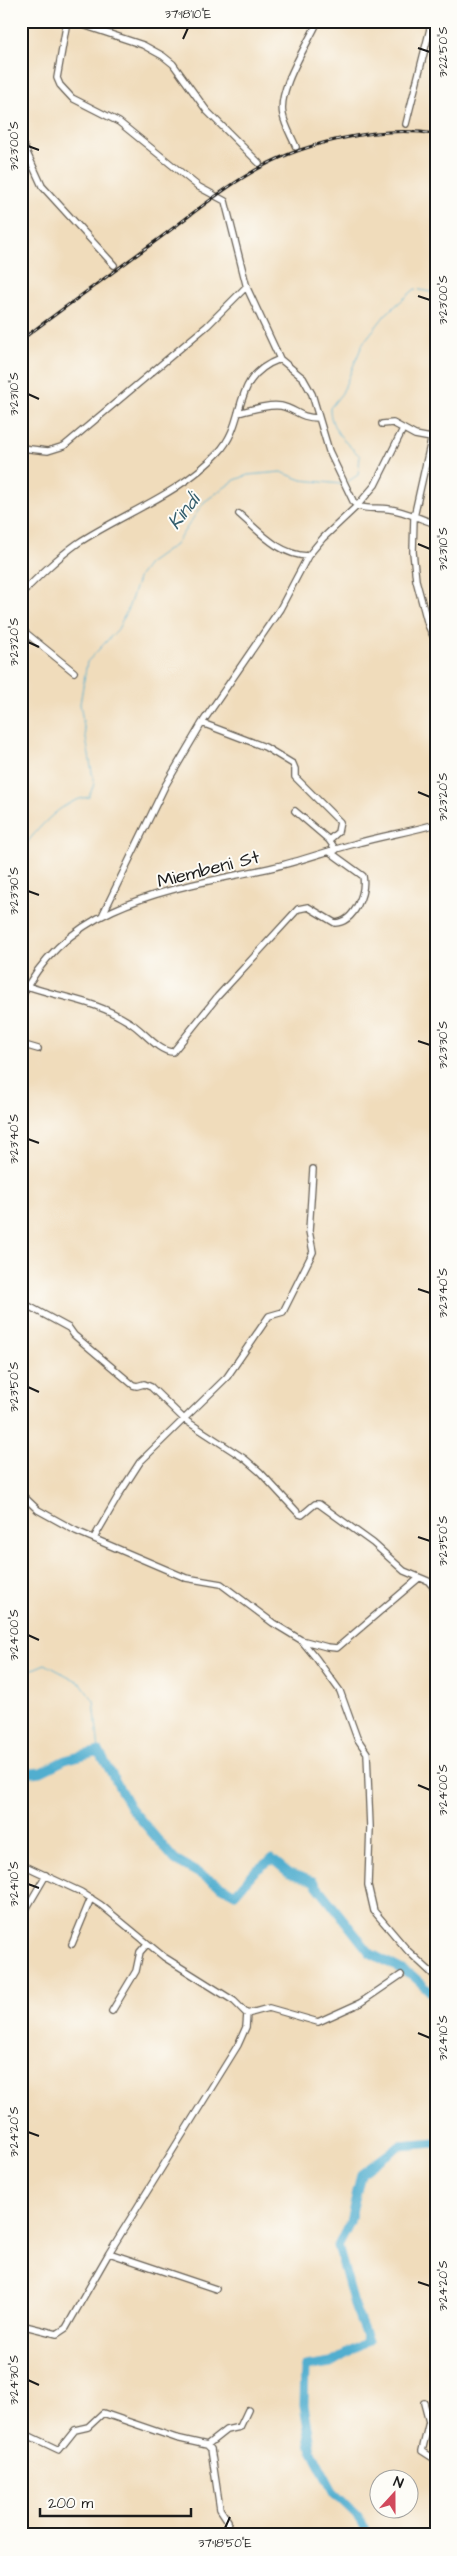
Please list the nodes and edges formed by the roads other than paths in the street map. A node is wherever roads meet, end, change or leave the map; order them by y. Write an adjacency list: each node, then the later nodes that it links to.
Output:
1 (67, 21): 10 (street)
2 (71, 21): 8 (street)
3 (318, 21): 7 (street)
4 (432, 21): 5 (street)
5 (406, 124)
6 (21, 140): 9 (street)
7 (296, 147)
8 (259, 163)
9 (114, 265)
10 (247, 286): 11 (street); 18 (street)
11 (280, 359): 12 (street); 13 (street)
12 (238, 413): 13 (street); 24 (street)
13 (318, 418): 19 (street)
14 (436, 418): 17 (street)
15 (382, 424): 16 (street)
16 (403, 428): 17 (street); 19 (street)
17 (431, 438): 21 (street)
18 (21, 448)
19 (357, 506): 21 (street); 23 (street)
20 (239, 514): 23 (street)
21 (414, 517): 22 (street); 26 (street)
22 (436, 524)
23 (308, 556): 28 (street)
24 (21, 594)
25 (21, 629): 27 (street)
26 (436, 642)
27 (74, 672)
28 (202, 723): 31 (street); 33 (street)
29 (295, 811): 31 (street)
30 (436, 824): 32 (street, Miembeni St)
31 (329, 840): 32 (street)
32 (333, 851): 33 (street, Miembeni St); 34 (street)
33 (103, 914): 34 (street, Miembeni St)
34 (27, 986): 35 (street, Miembeni St)
35 (21, 998)
36 (21, 1044): 37 (street)
37 (38, 1049)
38 (313, 1169): 40 (street)
39 (21, 1302): 40 (street)
40 (185, 1420): 42 (street); 43 (street)
41 (21, 1494): 42 (street)
42 (94, 1538): 45 (street)
43 (420, 1578): 44 (street); 45 (street)
44 (436, 1590)
45 (300, 1640): 53 (street)
46 (21, 1864): 47 (street)
47 (46, 1875): 48 (street); 49 (street)
48 (91, 1898): 50 (street); 51 (street)
49 (22, 1916)
50 (72, 1944)
51 (146, 1944): 54 (street); 55 (street)
52 (401, 1974): 55 (street)
53 (436, 1977)
54 (112, 2011)
55 (247, 2014): 56 (street)
56 (109, 2253): 57 (street); 58 (street)
57 (216, 2289)
58 (21, 2325)
59 (424, 2403): 63 (street)
60 (248, 2410): 62 (street)
61 (21, 2432): 62 (street)
62 (207, 2445): 64 (street)
63 (436, 2460)
64 (225, 2535)

